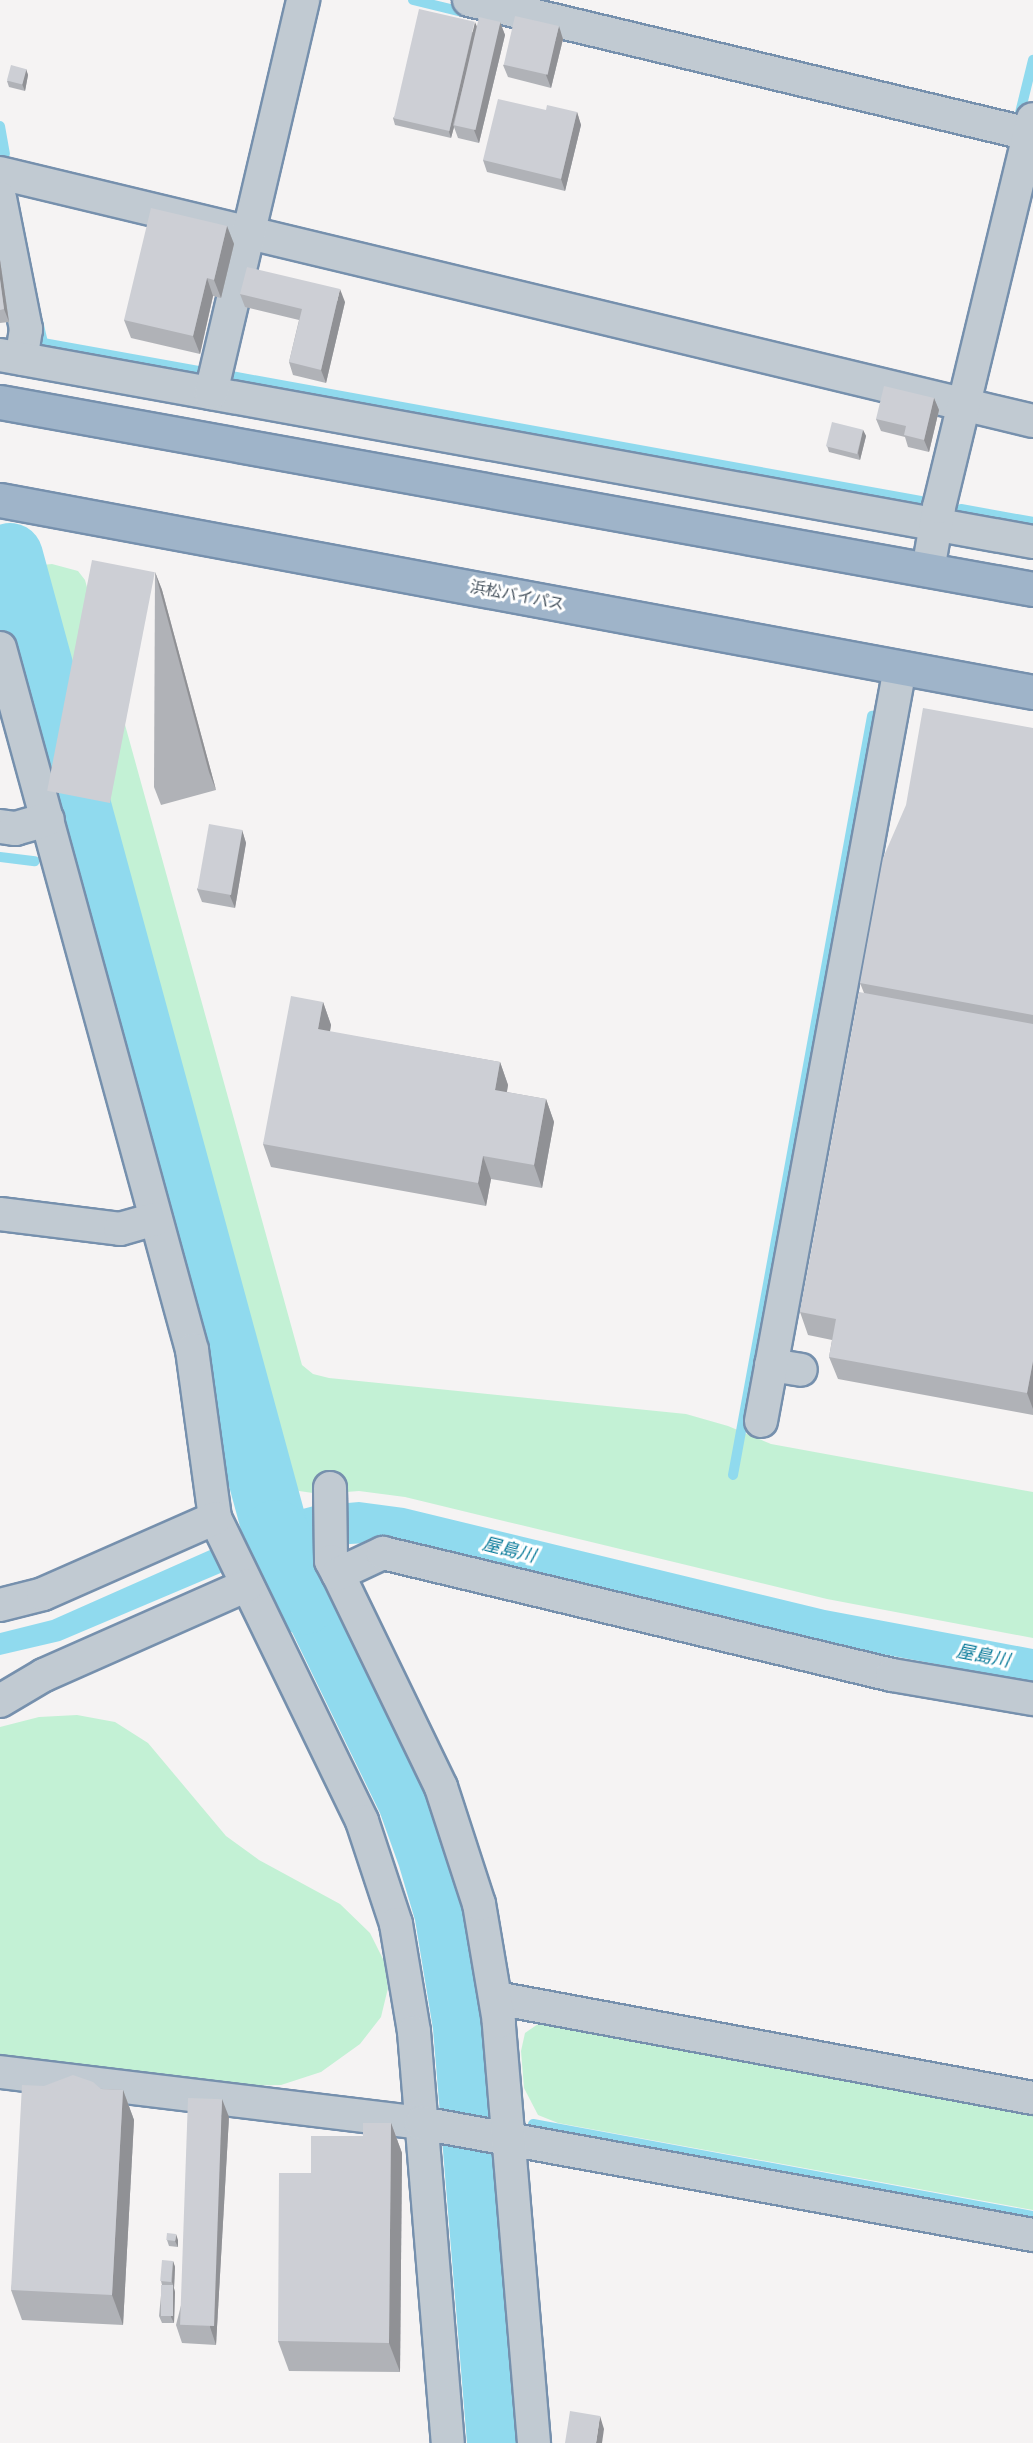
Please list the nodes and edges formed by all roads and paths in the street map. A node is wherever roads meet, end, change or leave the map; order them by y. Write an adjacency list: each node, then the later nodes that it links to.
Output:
1 (303, 0): 6 (street)
2 (469, 0): 3 (street)
3 (1031, 126): 11 (street)
4 (0, 173): 6 (street)
5 (0, 198): 7 (street)
6 (248, 232): 9 (street); 11 (street)
7 (10, 357): 8 (street)
8 (76, 368): 9 (street); 12 (street)
9 (211, 393): 15 (street)
10 (0, 402): 12 (highway)
11 (964, 404): 13 (street); 15 (street)
12 (67, 415): 17 (highway)
13 (1033, 421)
14 (0, 500): 20 (highway, 浜松バイパス)
15 (936, 524): 16 (street); 17 (street)
16 (1033, 542)
17 (928, 570): 18 (highway)
18 (1033, 589)
19 (0, 648): 22 (street)
20 (900, 668): 21 (highway, 浜松バイパス); 26 (street)
21 (1033, 692)
22 (47, 819): 23 (street); 25 (street)
23 (0, 826)
24 (0, 1214): 25 (street)
25 (156, 1219): 28 (street)
26 (761, 1421)
27 (330, 1492): 29 (street)
28 (218, 1525): 30 (street); 31 (street)
29 (335, 1564): 32 (street); 34 (street)
30 (244, 1579): 33 (street); 37 (street)
31 (0, 1605)
32 (1033, 1699)
33 (0, 1701)
34 (496, 1998): 36 (street); 38 (street)
35 (0, 2072): 37 (street)
36 (1033, 2098)
37 (430, 2124): 38 (street); 40 (street)
38 (502, 2138): 39 (street); 41 (street)
39 (1033, 2235)
40 (448, 2443)
41 (534, 2443)

